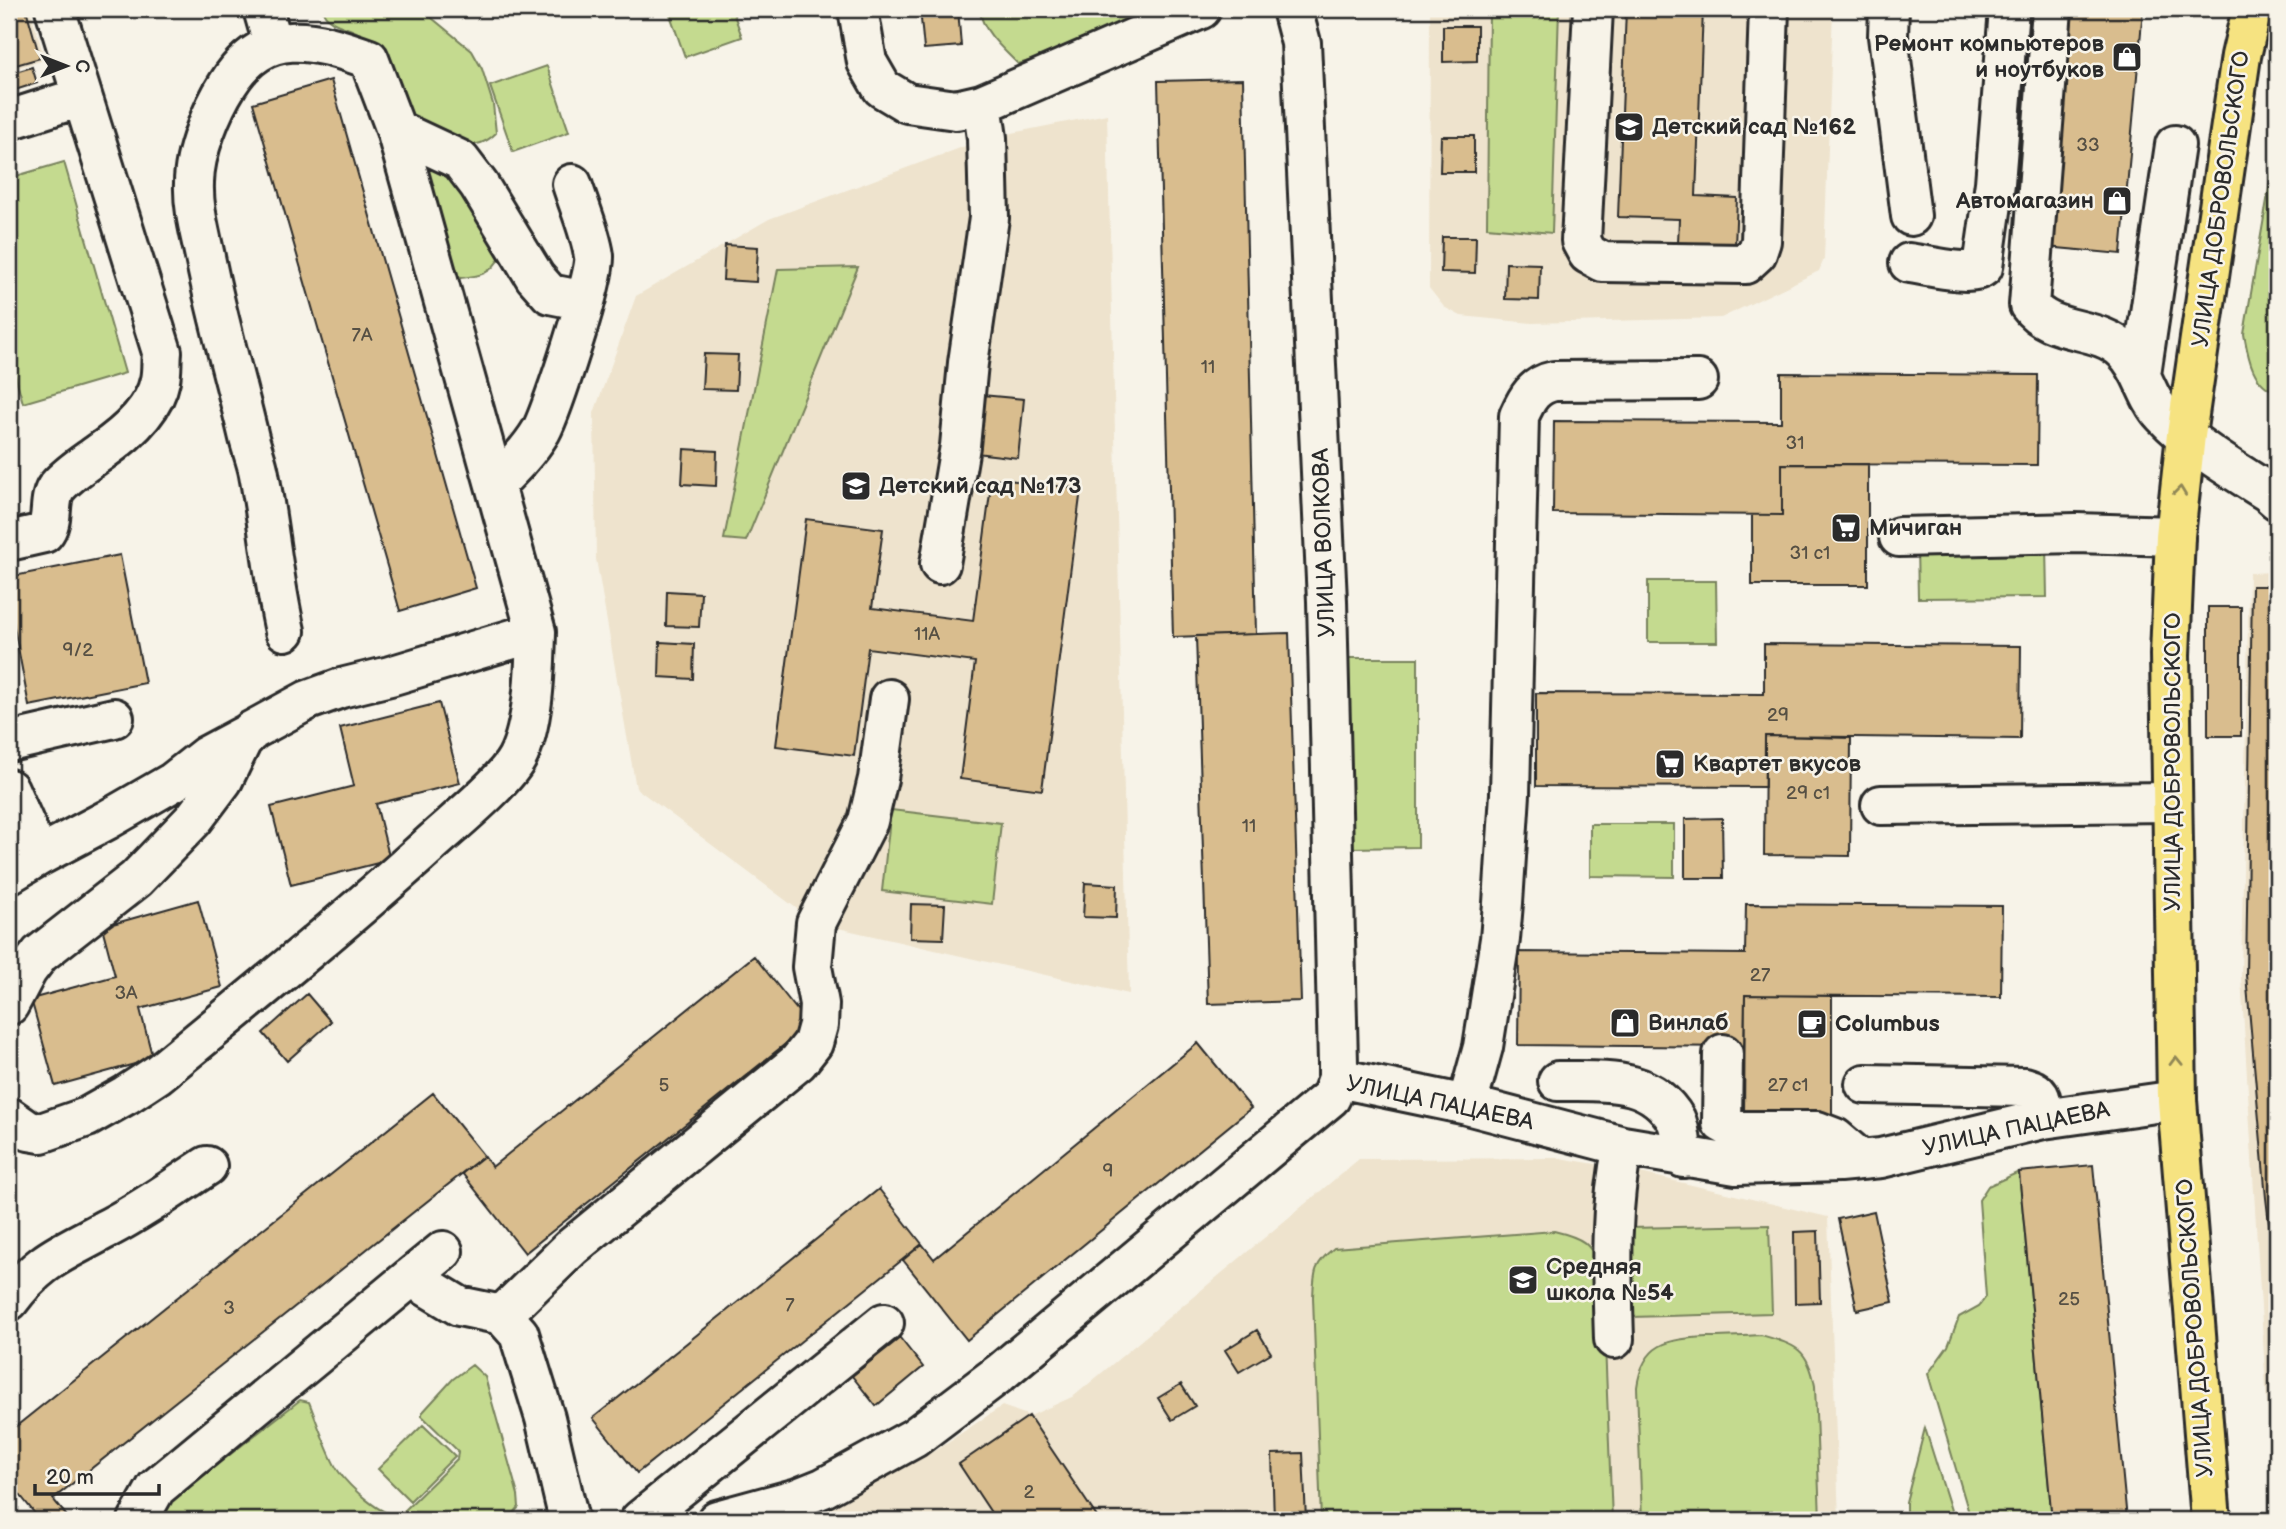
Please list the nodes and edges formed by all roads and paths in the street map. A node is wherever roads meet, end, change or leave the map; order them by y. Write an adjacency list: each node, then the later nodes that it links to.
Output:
1 (55, 9): 12 (street)
2 (858, 9): 13 (street)
3 (1201, 9): 13 (street)
4 (1292, 9): 42 (street, УЛИЦА ВОЛКОВА)
5 (1593, 9): 6 (street)
6 (1769, 9)
7 (1889, 9): 18 (street)
8 (2009, 9): 19 (street)
9 (2052, 9): 21 (street)
10 (2252, 9): 23 (main road, УЛИЦА ДОБРОВОЛЬСКОГО)
11 (268, 26): 15 (street); 30 (street)
12 (81, 97): 14 (street); 28 (street)
13 (982, 104): 29 (street)
14 (9, 120)
15 (396, 130): 20 (street); 24 (street)
16 (2175, 145): 21 (street)
17 (572, 184): 20 (street)
18 (1911, 216)
19 (1909, 263)
20 (584, 301): 24 (street)
21 (2141, 374): 23 (street)
22 (1698, 380): 46 (street)
23 (2186, 435): 25 (street); 26 (main road, УЛИЦА ДОБРОВОЛЬСКОГО, one-way to 23)
24 (496, 484): 31 (street)
25 (2274, 491)
26 (2175, 536): 27 (street); 37 (main road, УЛИЦА ДОБРОВОЛЬСКОГО)
27 (1899, 537)
28 (9, 541)
29 (940, 564)
30 (285, 631)
31 (536, 632): 34 (street); 48 (street)
32 (889, 699): 56 (street)
33 (114, 718): 35 (street)
34 (251, 732): 39 (street); 40 (street)
35 (9, 742)
36 (9, 789): 39 (street)
37 (2171, 802): 38 (street); 45 (main road, УЛИЦА ДОБРОВОЛЬСКОГО, one-way to 37)
38 (1881, 805)
39 (24, 865)
40 (9, 1005)
41 (1723, 1054): 51 (street)
42 (1338, 1078): 46 (street, УЛИЦА ПАЦАЕВА); 59 (street, УЛИЦА ПАЦАЕВА)
43 (1558, 1081): 50 (street)
44 (1865, 1084): 47 (street)
45 (2177, 1100): 47 (street, УЛИЦА ПАЦАЕВА); 64 (main road, УЛИЦА ДОБРОВОЛЬСКОГО)
46 (1467, 1105): 49 (street, УЛИЦА ПАЦАЕВА)
47 (2043, 1119): 51 (street, УЛИЦА ПАЦАЕВА)
48 (12, 1127)
49 (1623, 1146): 50 (street, УЛИЦА ПАЦАЕВА); 58 (street)
50 (1683, 1158): 51 (street, УЛИЦА ПАЦАЕВА)
51 (1861, 1160)
52 (206, 1166): 55 (street)
53 (443, 1251): 54 (street)
54 (411, 1278): 56 (street); 60 (street)
55 (9, 1301)
56 (502, 1315): 61 (street)
57 (884, 1323): 62 (street)
58 (1614, 1339)
59 (807, 1509): 63 (street, УЛИЦА ПАЦАЕВА)
60 (138, 1520)
61 (569, 1520)
62 (640, 1520)
63 (717, 1520)
64 (2211, 1520)

